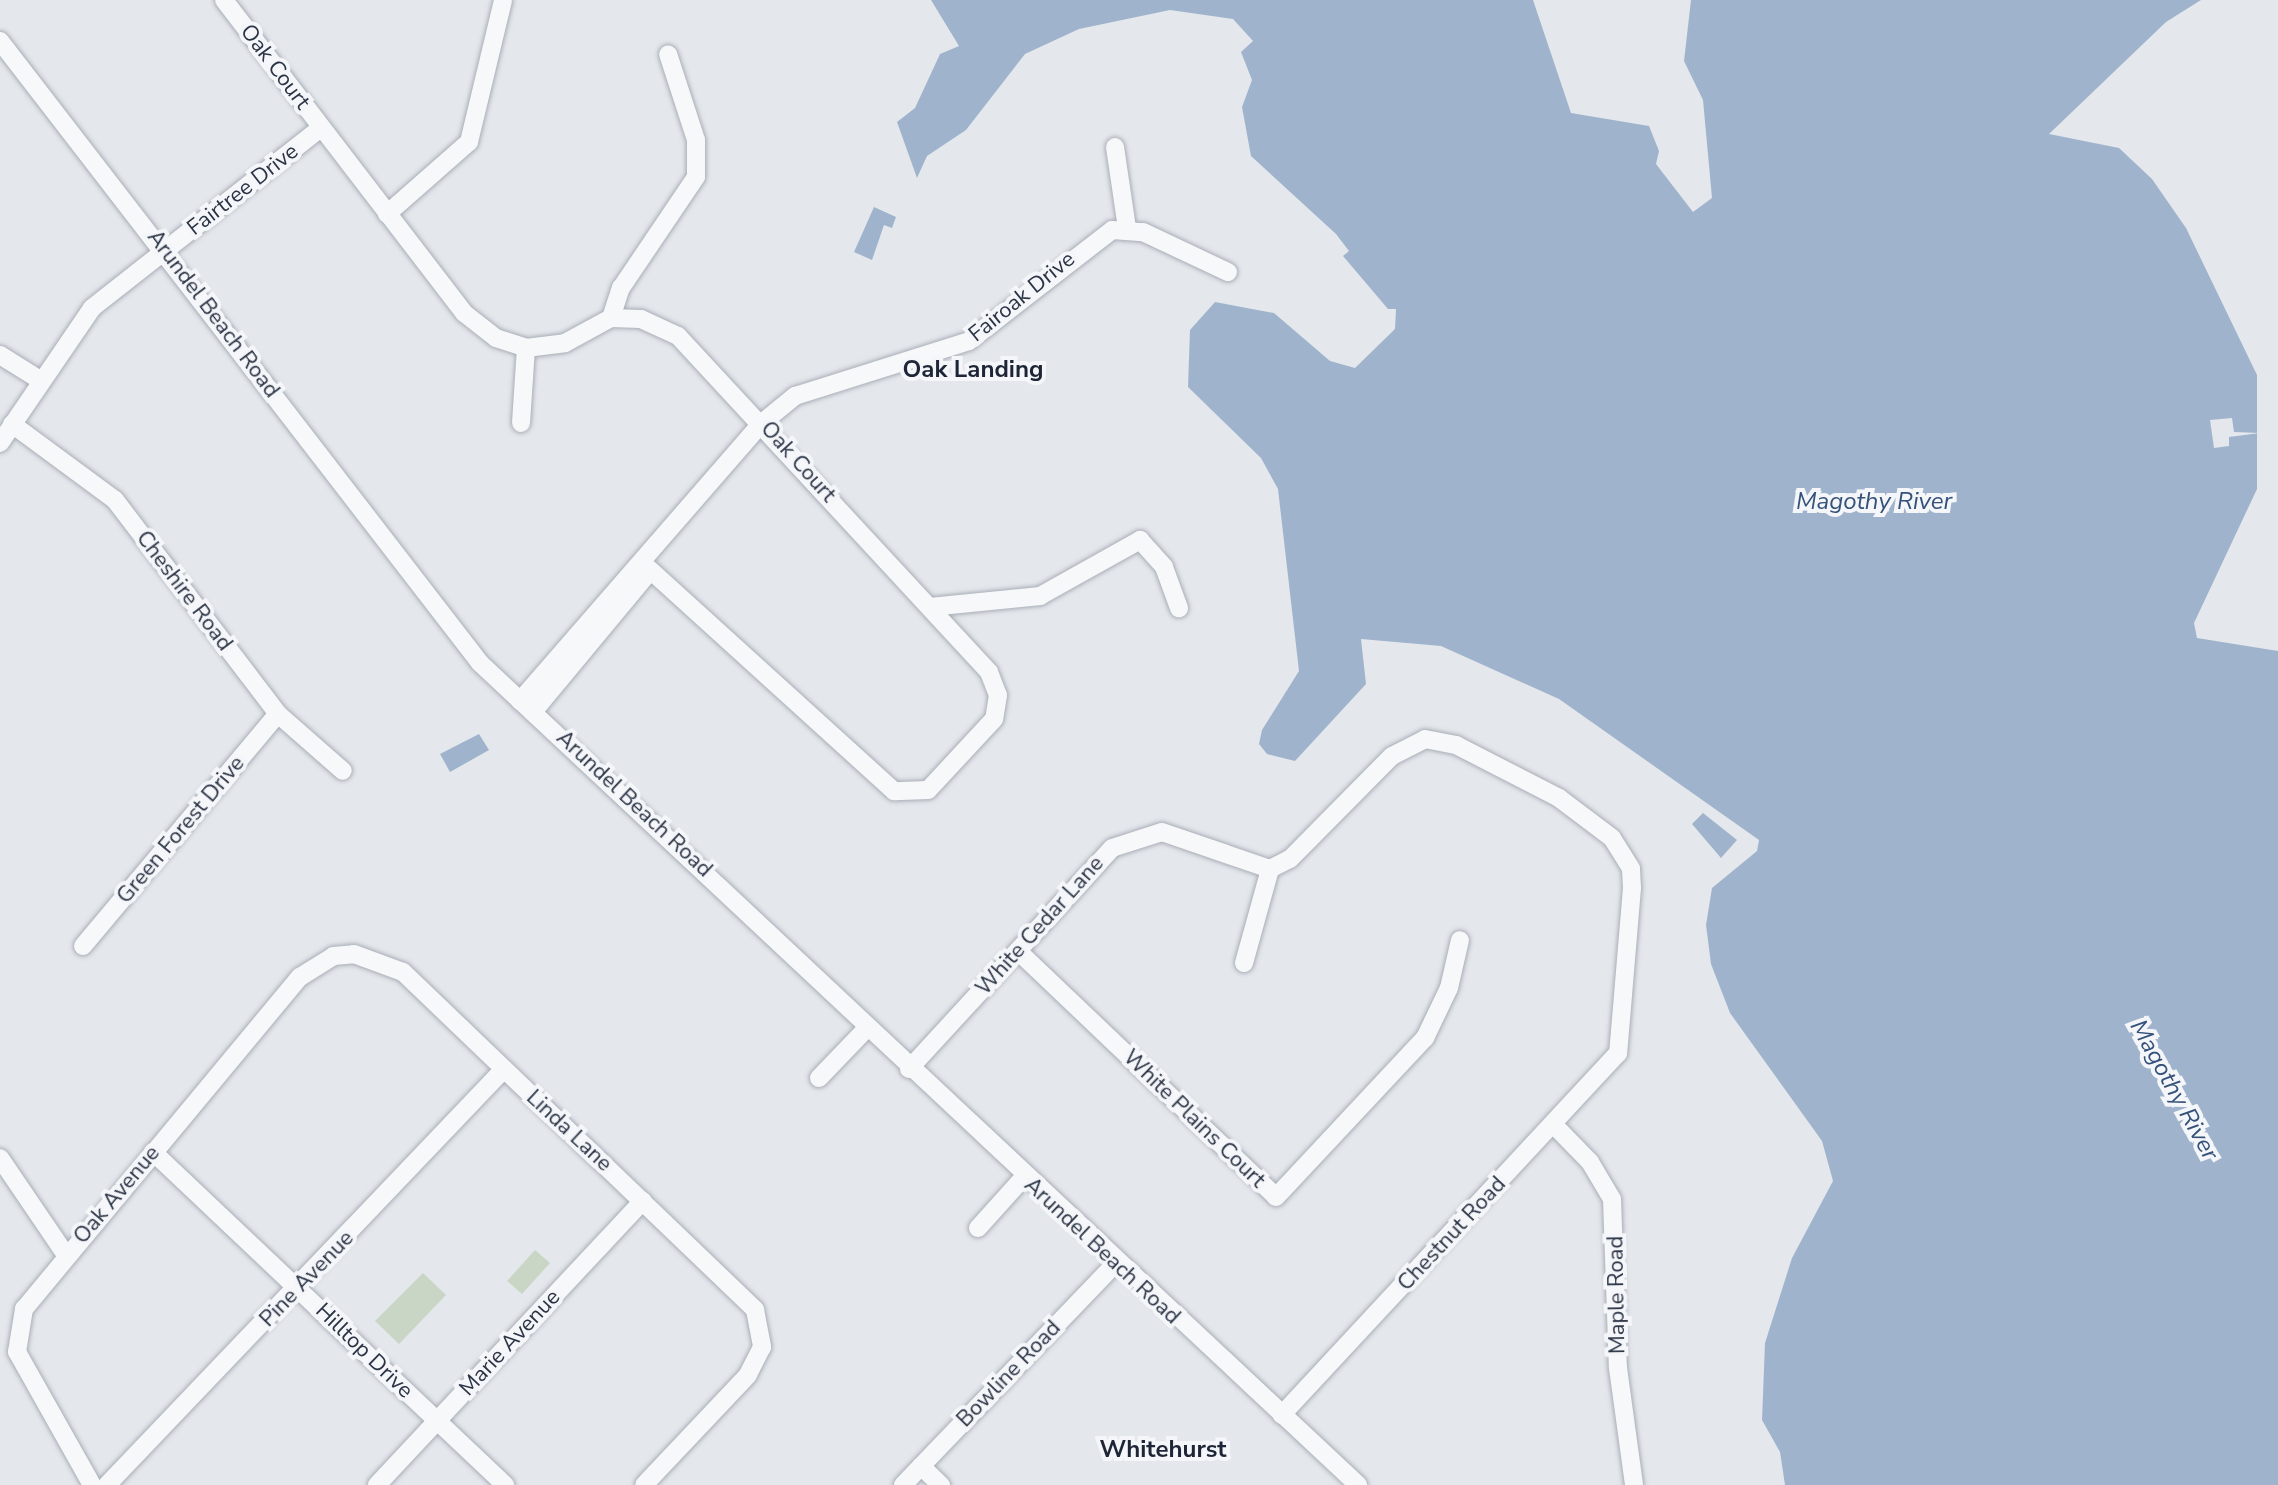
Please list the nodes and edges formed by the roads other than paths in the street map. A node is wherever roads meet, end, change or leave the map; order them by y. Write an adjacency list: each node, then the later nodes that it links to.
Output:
1 (224, 0): 5 (street, Oak Court)
2 (503, 0): 7 (street)
3 (0, 41): 9 (street, Arundel Beach Road)
4 (668, 54): 11 (street)
5 (321, 128): 7 (street, Oak Court); 9 (street, Fairtree Drive)
6 (1115, 147): 8 (street)
7 (387, 214): 12 (street, Oak Court)
8 (1127, 228): 10 (street); 16 (street, Fairoak Drive)
9 (165, 251): 14 (street, Fairtree Drive); 22 (street, Arundel Beach Road)
10 (1228, 272)
11 (611, 318): 12 (street); 16 (street, Oak Court)
12 (526, 348): 15 (street)
13 (0, 355): 14 (street)
14 (40, 380): 17 (street, Fairtree Drive)
15 (521, 423)
16 (762, 423): 19 (street, Fairoak Drive); 20 (street, Oak Court)
17 (12, 424): 18 (street, Fairtree Drive); 23 (street, Cheshire Road)
18 (0, 443)
19 (644, 564): 20 (street, Oak Court); 22 (street, Fairoak Drive)
20 (930, 607): 21 (street)
21 (1179, 608)
22 (527, 706): 31 (street, Arundel Beach Road)
23 (278, 714): 24 (street, Cheshire Road); 27 (street, Green Forest Drive)
24 (343, 771)
25 (1270, 869): 28 (street, White Cedar Lane); 30 (street); 35 (street, Chestnut Road)
26 (1460, 940): 28 (street, White Plains Court)
27 (83, 946)
28 (1018, 951): 33 (street, White Cedar Lane)
29 (354, 954): 32 (street, Linda Lane); 36 (street, Oak Avenue)
30 (1244, 963)
31 (866, 1029): 33 (street, Arundel Beach Road); 34 (street)
32 (504, 1069): 39 (street, Linda Lane); 43 (street, Pine Avenue)
33 (909, 1069): 38 (street, Arundel Beach Road)
34 (819, 1078)
35 (1554, 1125): 44 (street, Chestnut Road); 55 (street, Maple Road)
36 (153, 1152): 41 (street, Oak Avenue); 43 (street, Hilltop Drive)
37 (0, 1158): 41 (street)
38 (1024, 1177): 40 (street); 42 (street, Arundel Beach Road)
39 (643, 1201): 45 (street, Marie Avenue); 51 (street, Linda Lane)
40 (978, 1228)
41 (66, 1255): 47 (street, Oak Avenue)
42 (1115, 1264): 44 (street, Arundel Beach Road); 46 (street, Bowline Road)
43 (299, 1289): 45 (street, Hilltop Drive); 48 (street, Pine Avenue)
44 (1282, 1415): 54 (street, Arundel Beach Road)
45 (437, 1420): 49 (street, Marie Avenue); 50 (street, Hilltop Drive)
46 (921, 1466): 52 (street, Bowline Road); 53 (street)
47 (92, 1485)
48 (107, 1485)
49 (377, 1485)
50 (505, 1485)
51 (644, 1485)
52 (903, 1485)
53 (941, 1485)
54 (1358, 1485)
55 (1634, 1485)

